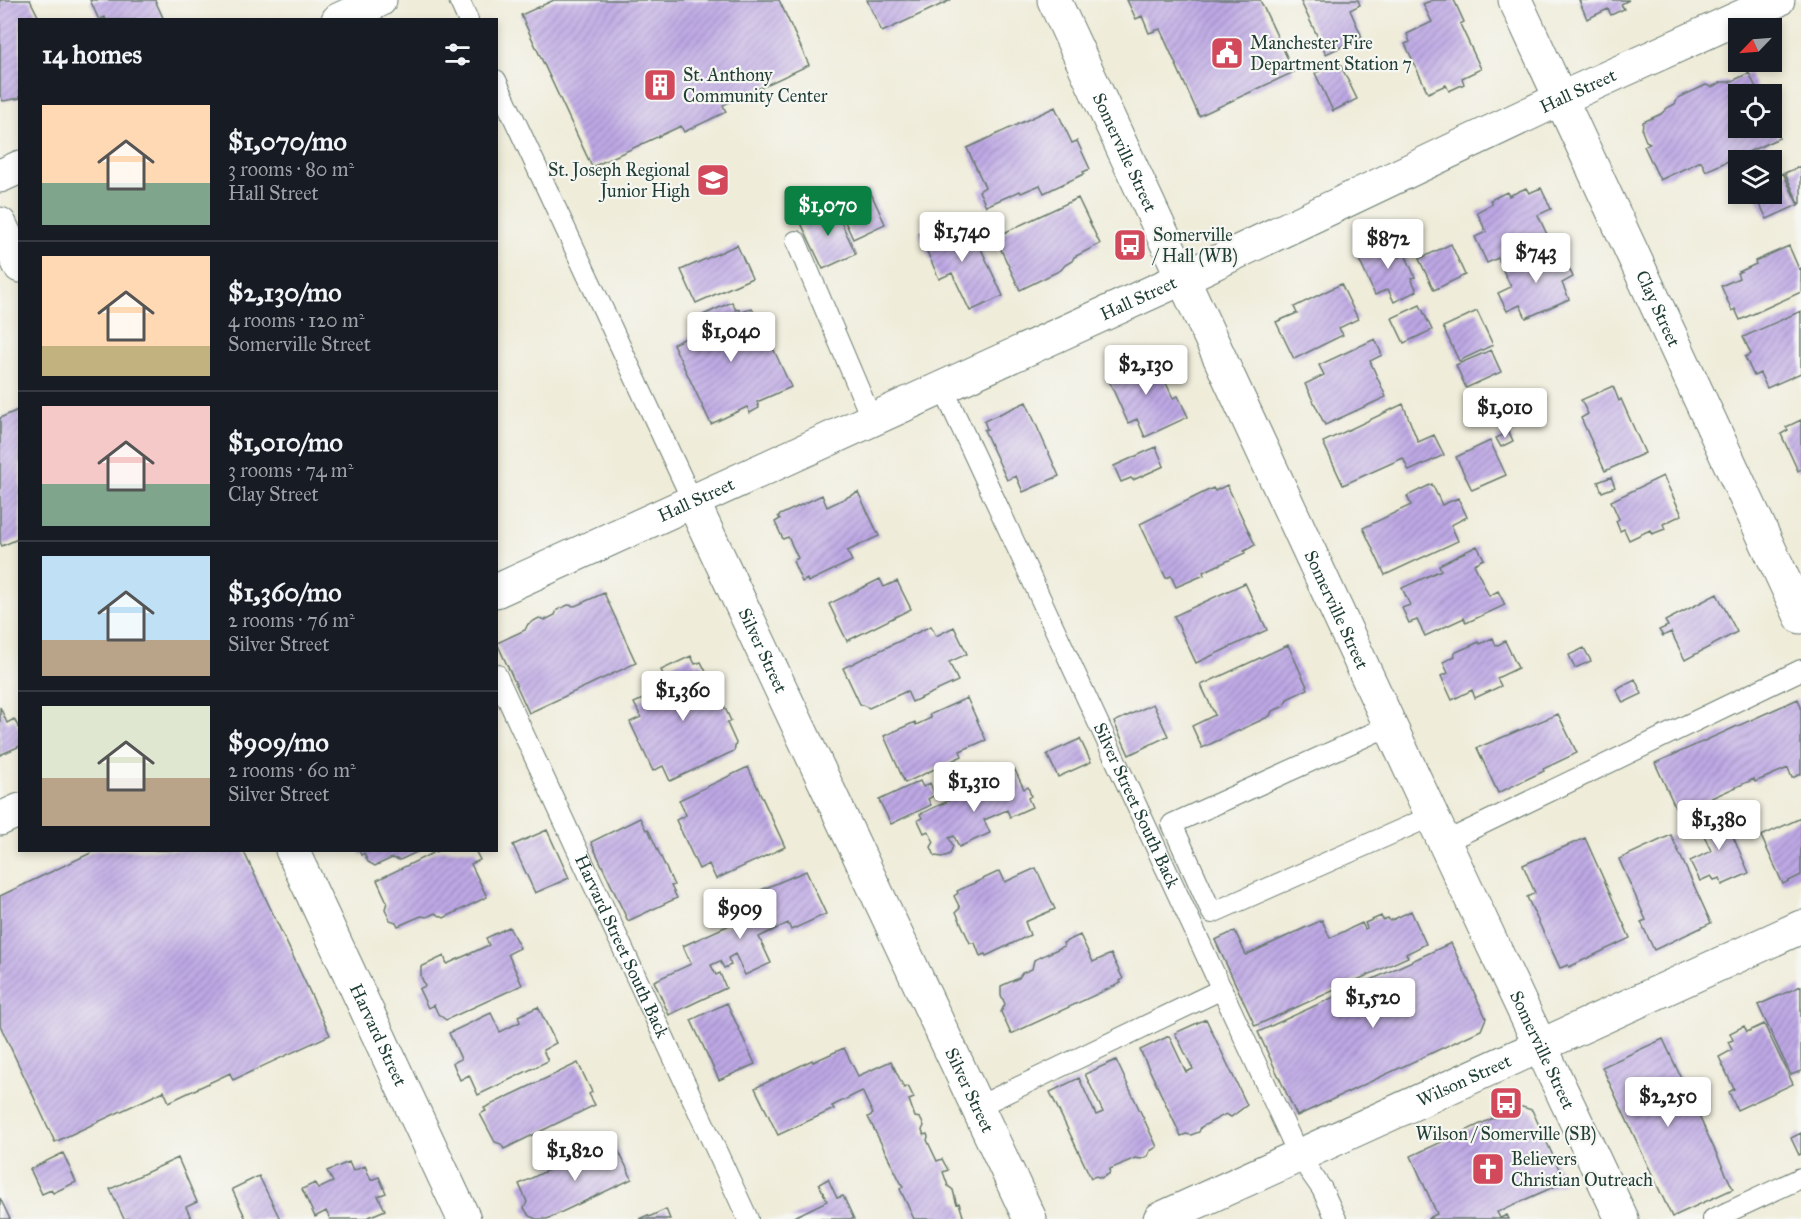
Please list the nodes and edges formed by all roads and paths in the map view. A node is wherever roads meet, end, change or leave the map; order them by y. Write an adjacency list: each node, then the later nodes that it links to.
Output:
1 (380, 0): 6 (street)
2 (459, 0): 7 (lane)
3 (1054, 0): 15 (street, Somerville Street)
4 (1515, 0): 9 (street, Clay Street)
5 (1778, 0): 9 (street, Hall Street)
6 (342, 18)
7 (467, 18)
8 (498, 84): 18 (lane, Silver Street)
9 (1560, 99): 15 (street, Hall Street); 20 (street, Clay Street)
10 (18, 168): 11 (street)
11 (0, 176)
12 (0, 224): 14 (street)
13 (796, 241): 17 (lane)
14 (18, 262)
15 (1183, 278): 16 (street, Hall Street); 23 (street, Somerville Street)
16 (943, 388): 17 (street, Hall Street); 29 (lane, Silver Street South Back)
17 (872, 420): 18 (street, Hall Street)
18 (693, 502): 19 (street, Hall Street); 31 (street, Silver Street)
19 (498, 590)
20 (1801, 616)
21 (1801, 670): 26 (lane)
22 (498, 678): 35 (lane, Harvard Street South Back)
23 (1391, 725): 26 (street, Somerville Street); 26 (lane)
24 (18, 811): 25 (street)
25 (0, 819)
26 (1439, 829): 30 (street, Somerville Street)
27 (293, 852): 34 (street, Harvard Street)
28 (1801, 927): 30 (street, Wilson Street)
29 (1222, 989): 31 (lane); 32 (lane, Silver Street South Back)
30 (1540, 1045): 32 (street, Wilson Street); 39 (street, Somerville Street)
31 (977, 1107): 36 (street, Silver Street)
32 (1299, 1156): 37 (street, Wilson Street); 38 (lane, Silver Street South Back)
33 (1801, 1178): 40 (lane)
34 (464, 1219)
35 (748, 1219)
36 (1030, 1219)
37 (1160, 1219)
38 (1336, 1219)
39 (1622, 1219)
40 (1713, 1219)

